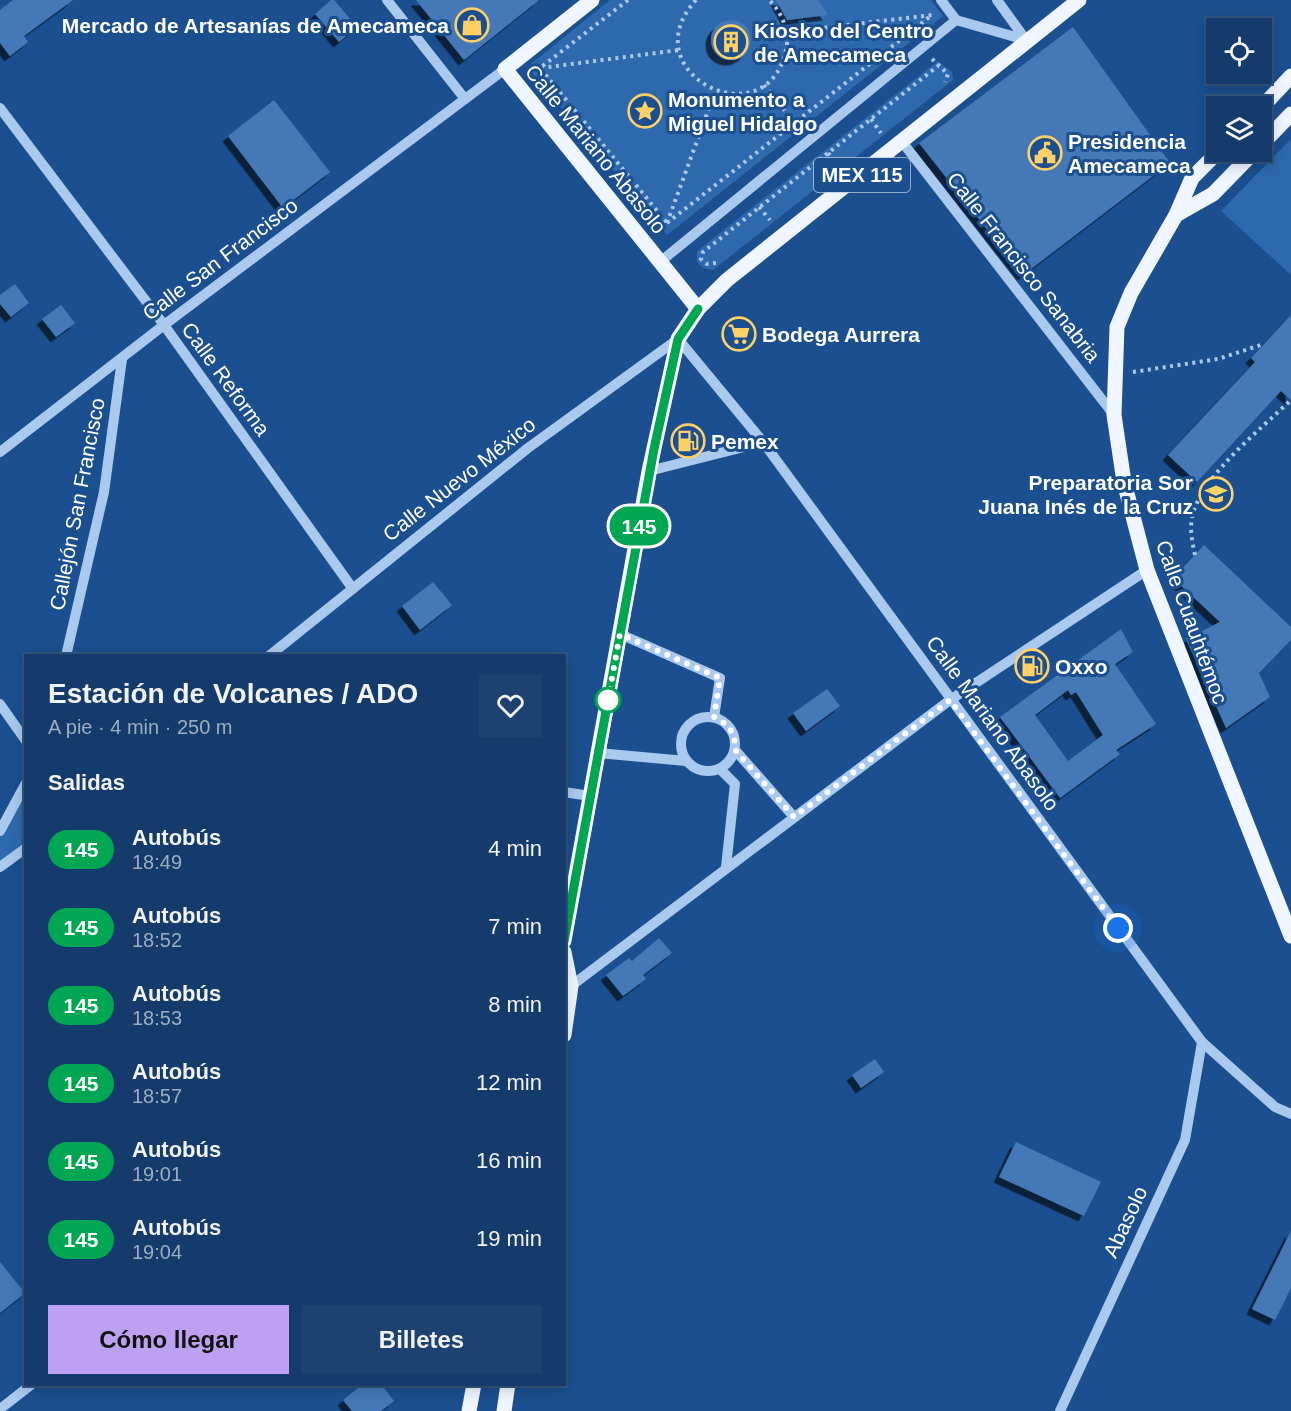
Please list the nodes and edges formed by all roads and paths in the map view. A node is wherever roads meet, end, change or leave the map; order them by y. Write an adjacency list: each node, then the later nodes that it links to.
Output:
1 (387, 0): 22 (street)
2 (592, 0): 16 (main road)
3 (628, 0): 15 (path)
4 (696, 0): 14 (path)
5 (769, 0): 12 (path)
6 (941, 0): 11 (street)
7 (996, 0): 13 (street)
8 (1079, 0): 13 (main road, MEX 115)
9 (927, 8): 10 (path)
10 (932, 15): 12 (path); 26 (path)
11 (956, 20): 13 (street); 31 (street)
12 (787, 32): 18 (path)
13 (1026, 40): 32 (main road, MEX 115)
14 (679, 50): 15 (path); 20 (path)
15 (540, 68): 43 (path)
16 (505, 69): 22 (street, Calle Mariano Abasolo); 46 (main road, Calle Mariano Abasolo)
17 (1291, 76): 21 (main road)
18 (764, 85): 20 (path); 26 (path)
19 (939, 87): 25 (path)
20 (715, 92): 43 (path)
21 (1272, 96)
22 (465, 99): 48 (street, Calle San Francisco)
23 (0, 108): 48 (street, Calle Reforma)
24 (1291, 114): 29 (main road)
25 (871, 119): 28 (path); 33 (path)
26 (794, 122): 31 (path); 43 (path)
27 (889, 126): 28 (path)
28 (881, 133): 30 (path)
29 (1272, 134)
30 (873, 139)
31 (809, 141): 46 (street)
32 (903, 143): 47 (main road, MEX 115); 54 (street, Calle Francisco Sanabria)
33 (828, 153): 37 (path); 39 (path)
34 (848, 159): 37 (path)
35 (1208, 162): 41 (main road, Calle Cuauhtémoc)
36 (1244, 162): 41 (main road)
37 (839, 166): 38 (path)
38 (830, 173)
39 (759, 207): 42 (path); 45 (path)
40 (779, 213): 42 (path)
41 (1176, 215): 52 (main road, Calle Cuauhtémoc)
42 (770, 220): 44 (path)
43 (667, 223)
44 (761, 228)
45 (724, 257)
46 (660, 262): 47 (main road, Calle Mariano Abasolo)
47 (698, 309): 49 (main road, MEX 115)
48 (164, 325): 51 (street, Calle San Francisco); 60 (street, Calle Reforma)
49 (678, 339): 55 (street, Calle Mariano Abasolo); 57 (main road, MEX 115); 60 (street, Calle Nuevo México)
50 (1264, 344): 52 (path)
51 (122, 359): 56 (street, Calle San Francisco); 62 (street, Callejón San Francisco)
52 (1114, 375): 54 (main road, Calle Cuauhtémoc)
53 (1290, 400): 58 (path)
54 (1114, 415): 59 (main road, Calle Cuauhtémoc)
55 (763, 442): 57 (street); 64 (street, Calle Mariano Abasolo)
56 (0, 452)
57 (649, 471): 61 (main road, MEX 115)
58 (1195, 555)
59 (1147, 570): 64 (street); 81 (main road, Calle Cuauhtémoc)
60 (353, 589): 63 (street, Calle Nuevo México)
61 (620, 634): 66 (street); 69 (main road, MEX 115)
62 (66, 654)
63 (272, 654)
64 (950, 700): 75 (street); 85 (street, Calle Mariano Abasolo)
65 (0, 704): 67 (street)
66 (714, 717): 68 (street); 70 (street)
67 (24, 738)
68 (735, 750): 71 (street); 75 (street)
69 (598, 753): 70 (street); 74 (main road, MEX 115)
70 (686, 761): 71 (street)
71 (720, 769): 79 (street)
72 (24, 787): 76 (street)
73 (566, 792): 74 (street)
74 (590, 796): 80 (main road, MEX 115)
75 (794, 817): 79 (street)
76 (0, 831)
77 (24, 849): 78 (street)
78 (0, 867)
79 (726, 867): 83 (street)
80 (566, 930)
81 (1291, 936)
82 (566, 970): 83 (main road)
83 (568, 987): 84 (main road)
84 (566, 1011)
85 (1202, 1042): 86 (street, Calle Mariano Abasolo); 93 (street, Abasolo)
86 (1291, 1114)
87 (29, 1386): 90 (street)
88 (474, 1386): 91 (main road)
89 (508, 1386): 92 (main road)
90 (0, 1409)
91 (470, 1411)
92 (504, 1411)
93 (1060, 1411)

